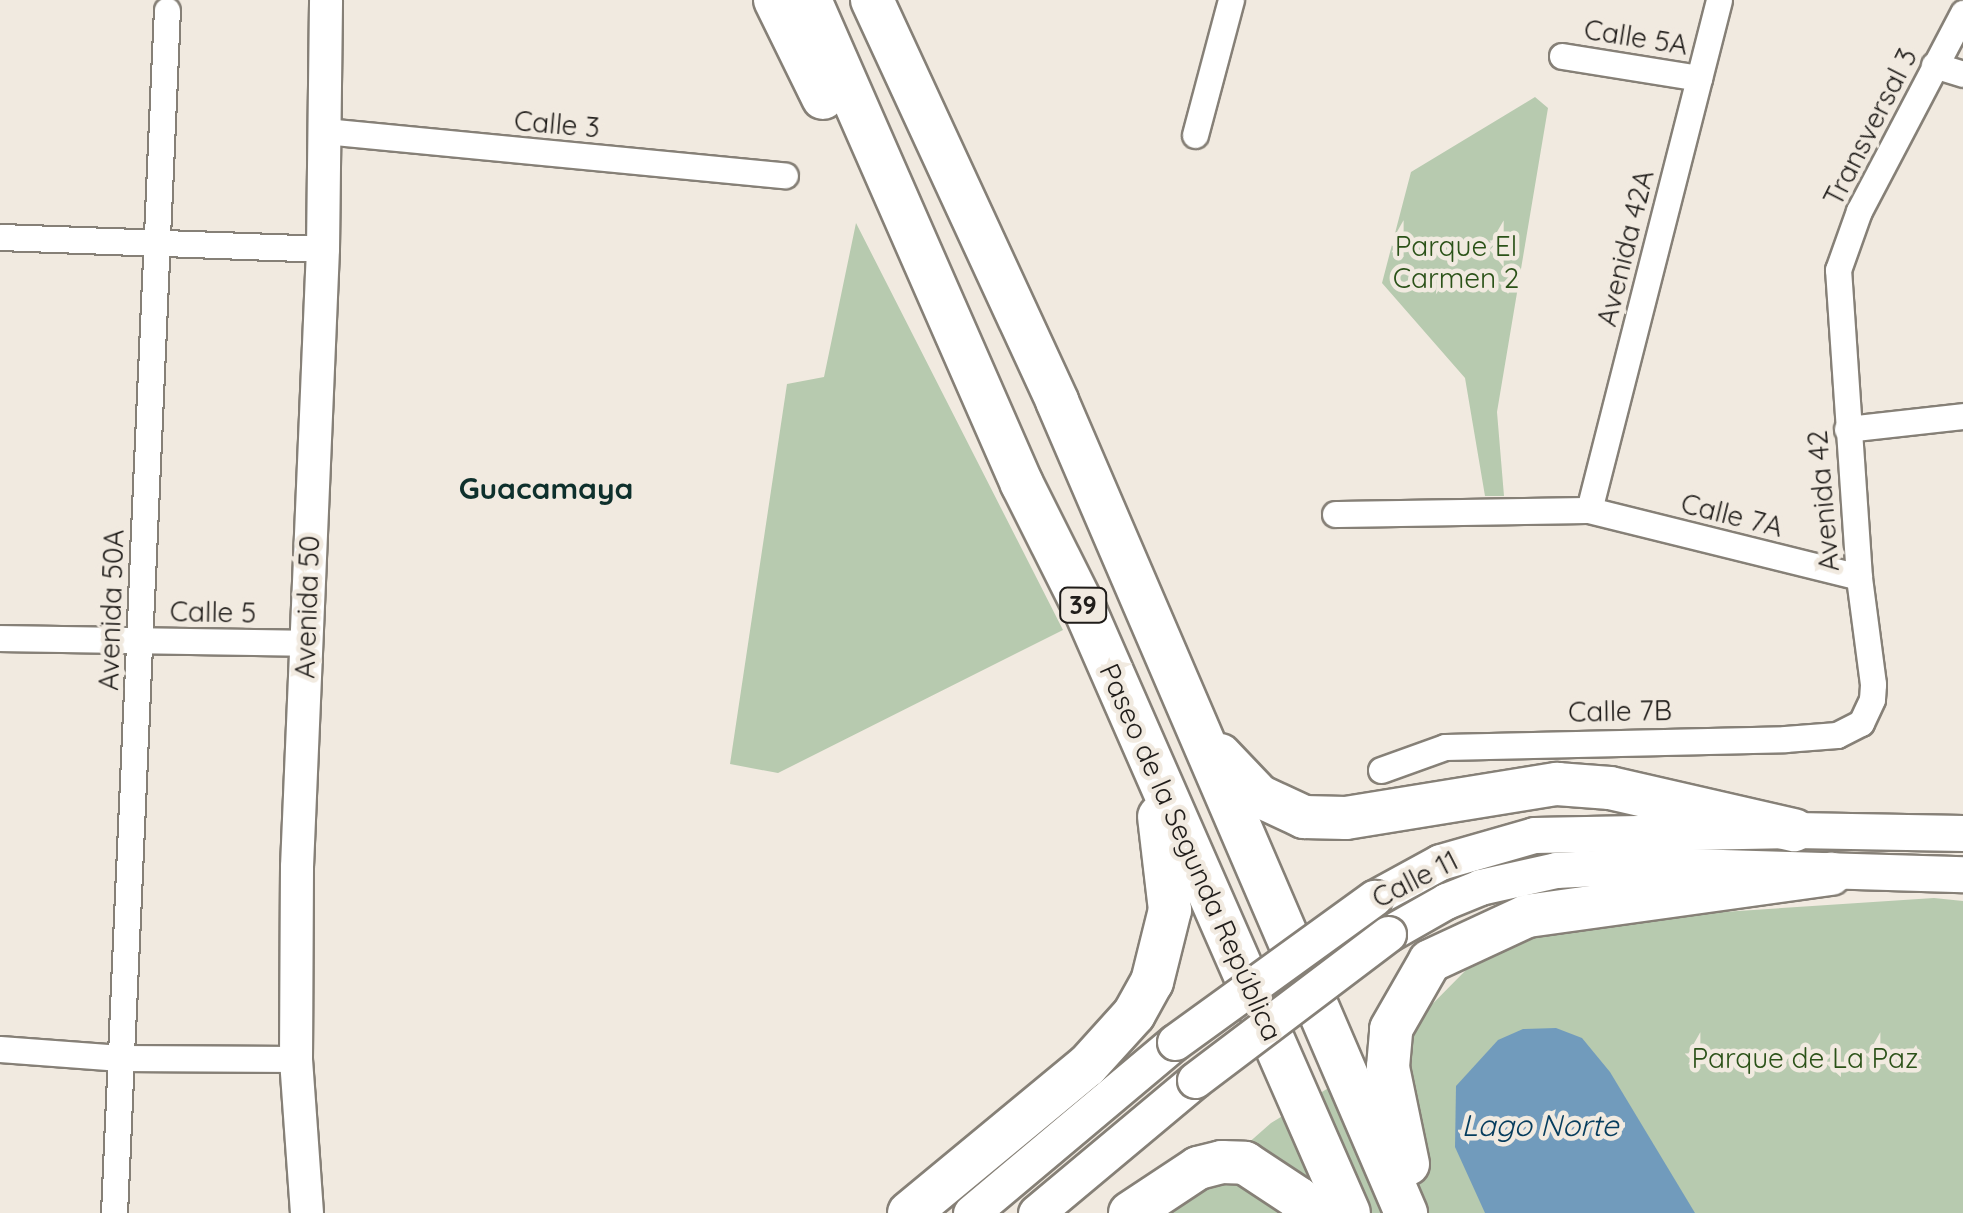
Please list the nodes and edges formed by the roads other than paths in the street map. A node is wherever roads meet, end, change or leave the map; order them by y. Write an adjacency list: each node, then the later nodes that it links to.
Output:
1 (326, 0): 14 (street, Avenida 50)
2 (775, 0): 23 (highway)
3 (810, 0): 23 (highway, Paseo de la Segunda República / 39)
4 (872, 0): 26 (highway, Paseo de la Segunda República / 39)
5 (904, 0): 26 (highway)
6 (1231, 0): 15 (street)
7 (1719, 0): 13 (street, Avenida 42A)
8 (167, 10): 18 (street, Avenida 50A)
9 (1963, 13): 11 (street, Transversal 3)
10 (1562, 56): 13 (street, Calle 5A)
11 (1934, 65): 12 (street); 20 (street, Transversal 3)
12 (1963, 74)
13 (1700, 78): 24 (street, Avenida 42A)
14 (324, 131): 16 (street, Calle 3); 19 (street, Avenida 50)
15 (1195, 135)
16 (785, 175)
17 (0, 238): 18 (street)
18 (156, 244): 19 (street); 29 (street, Avenida 50A)
19 (323, 248): 30 (street, Avenida 50)
20 (1838, 270): 22 (street, Avenida 42)
21 (1963, 416): 22 (street)
22 (1848, 429): 27 (street, Avenida 42)
23 (1022, 484): 33 (highway, Paseo de la Segunda República / 39)
24 (1589, 510): 25 (street, Calle 7A); 27 (street, Calle 7A)
25 (1335, 514)
26 (1110, 523): 32 (highway, Paseo de la Segunda República / 39)
27 (1859, 577): 31 (street, Avenida 42)
28 (0, 638): 29 (street, Calle 5)
29 (139, 640): 30 (street, Calle 5); 40 (street, Avenida 50A)
30 (304, 644): 41 (street, Avenida 50)
31 (1861, 723): 34 (street, Calle 7B)
32 (1201, 734): 35 (highway); 50 (highway, Paseo de la Segunda República / 39)
33 (1149, 758): 44 (highway); 49 (highway, Paseo de la Segunda República / 39)
34 (1381, 770)
35 (1794, 830): 36 (main road, Calle 11); 45 (main road, Calle 11, bridge)
36 (1963, 833)
37 (1831, 874): 38 (main road, Calle 11); 46 (main road, Calle 11, bridge); 51 (highway)
38 (1963, 874)
39 (0, 1049): 40 (street)
40 (121, 1058): 41 (street); 42 (street, Avenida 50A)
41 (296, 1060): 43 (street, Avenida 50)
42 (114, 1213)
43 (307, 1213)
44 (909, 1213)
45 (972, 1213)
46 (1036, 1213)
47 (1130, 1213): 48 (highway)
48 (1308, 1213)
49 (1349, 1213)
50 (1406, 1213)
51 (1420, 1213)

